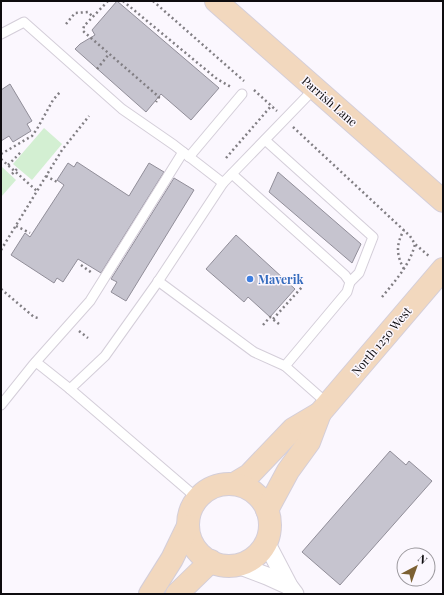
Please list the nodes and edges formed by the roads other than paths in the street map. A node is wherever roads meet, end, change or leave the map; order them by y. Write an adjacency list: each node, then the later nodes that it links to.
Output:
1 (216, 1): 3 (street, Parrish Lane)
2 (1, 34): 6 (lane)
3 (315, 88): 5 (lane); 9 (street, Parrish Lane)
4 (242, 94): 6 (lane)
5 (265, 140): 7 (lane); 12 (lane)
6 (186, 154): 8 (lane); 13 (lane)
7 (232, 174): 8 (lane); 12 (lane)
8 (223, 183): 11 (lane)
9 (443, 201)
10 (443, 268): 17 (street, North 1250 West)
11 (158, 281): 14 (lane); 15 (lane)
12 (350, 282): 14 (lane)
13 (36, 362): 15 (lane); 16 (lane)
14 (285, 366): 17 (lane)
15 (70, 390): 19 (lane)
16 (1, 405)
17 (324, 409): 18 (street, North 1250 West); 20 (street, North 1250 West)
18 (234, 484): 19 (street); 20 (street)
19 (197, 498): 21 (street)
20 (267, 510): 22 (street)
21 (188, 526): 23 (street); 26 (street)
22 (266, 542): 24 (street); 25 (street)
23 (211, 561): 24 (street); 27 (street)
24 (238, 564): 25 (street)
25 (292, 590)
26 (150, 594)
27 (177, 594)

